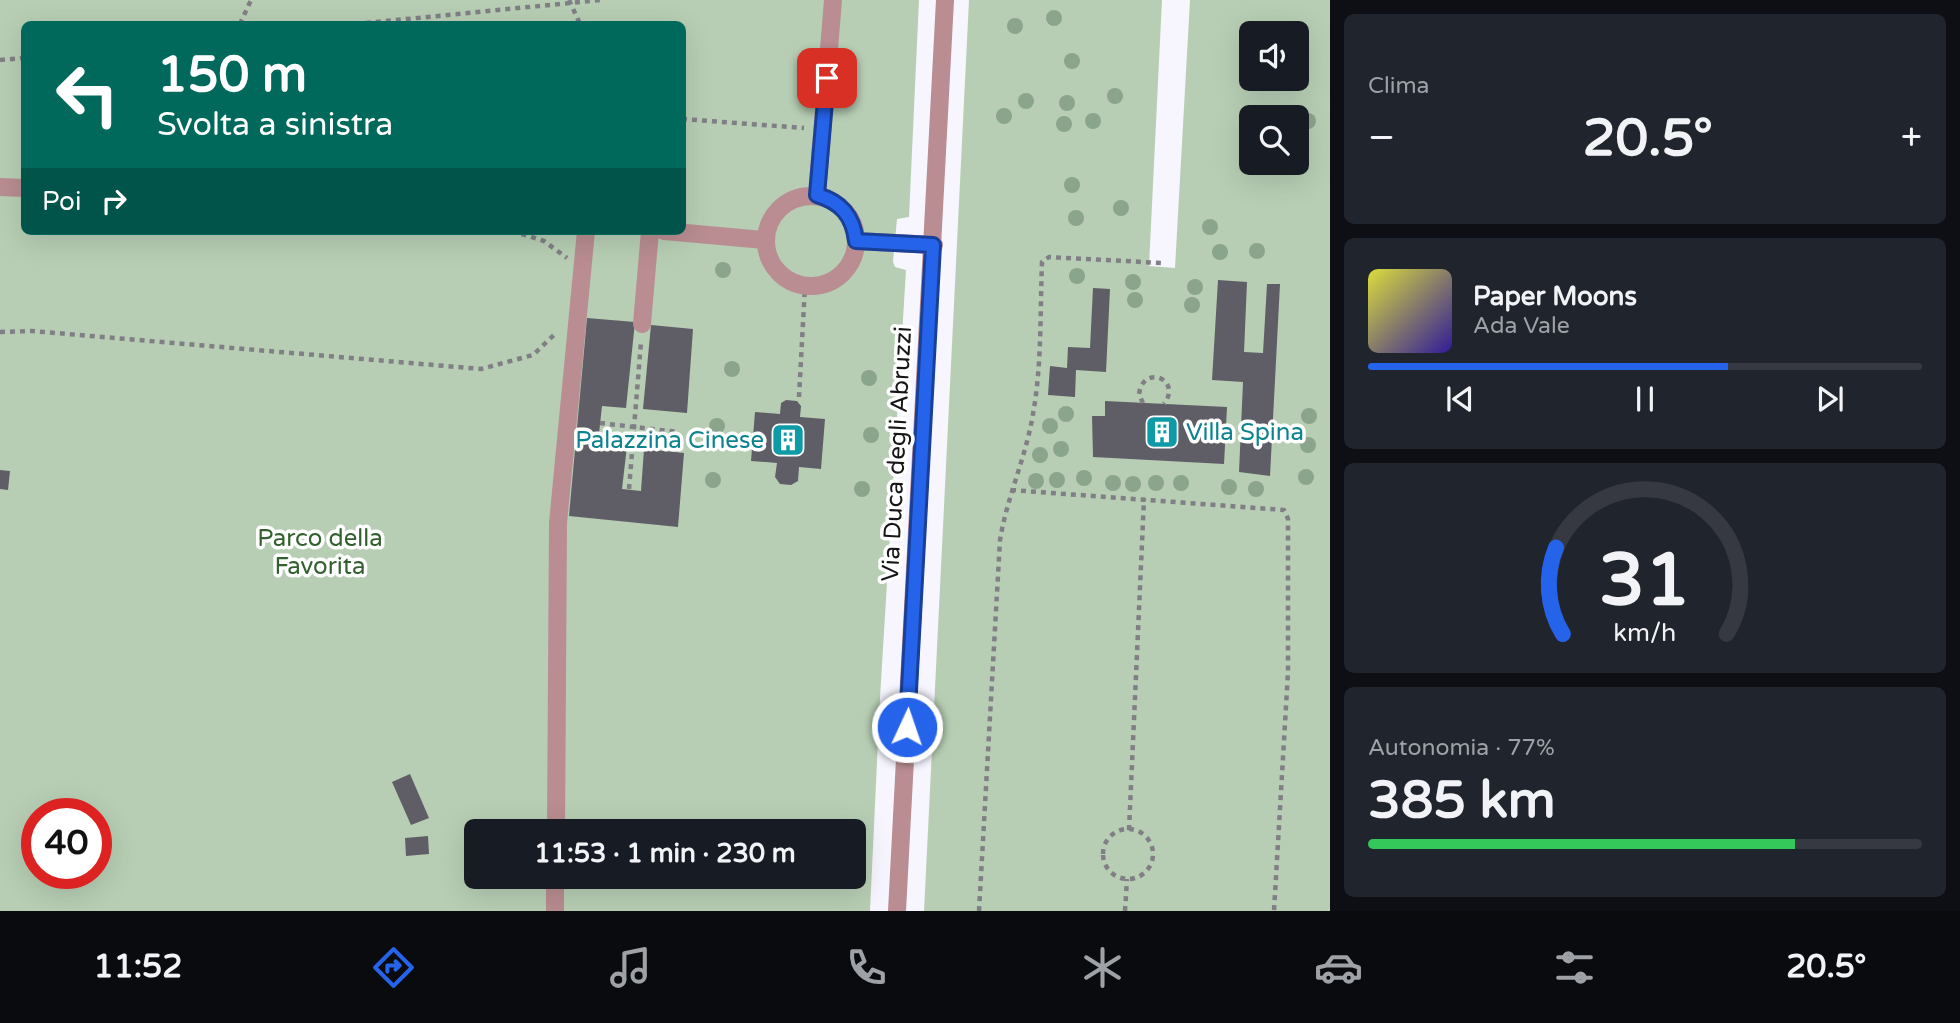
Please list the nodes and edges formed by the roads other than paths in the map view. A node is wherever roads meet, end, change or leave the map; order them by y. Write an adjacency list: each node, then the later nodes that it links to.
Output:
1 (833, 0): 5 (street)
2 (945, 0): 11 (street, Via Duca degli Abruzzi)
3 (0, 187): 4 (street)
4 (21, 188)
5 (817, 195): 9 (street); 10 (street)
6 (686, 233): 9 (street)
7 (586, 235): 13 (street)
8 (650, 235): 12 (street)
9 (765, 240): 10 (street)
10 (856, 241): 11 (street)
11 (933, 245): 16 (street, Via Duca degli Abruzzi)
12 (642, 324)
13 (556, 819)
14 (555, 889): 15 (street)
15 (555, 911)
16 (897, 911)

